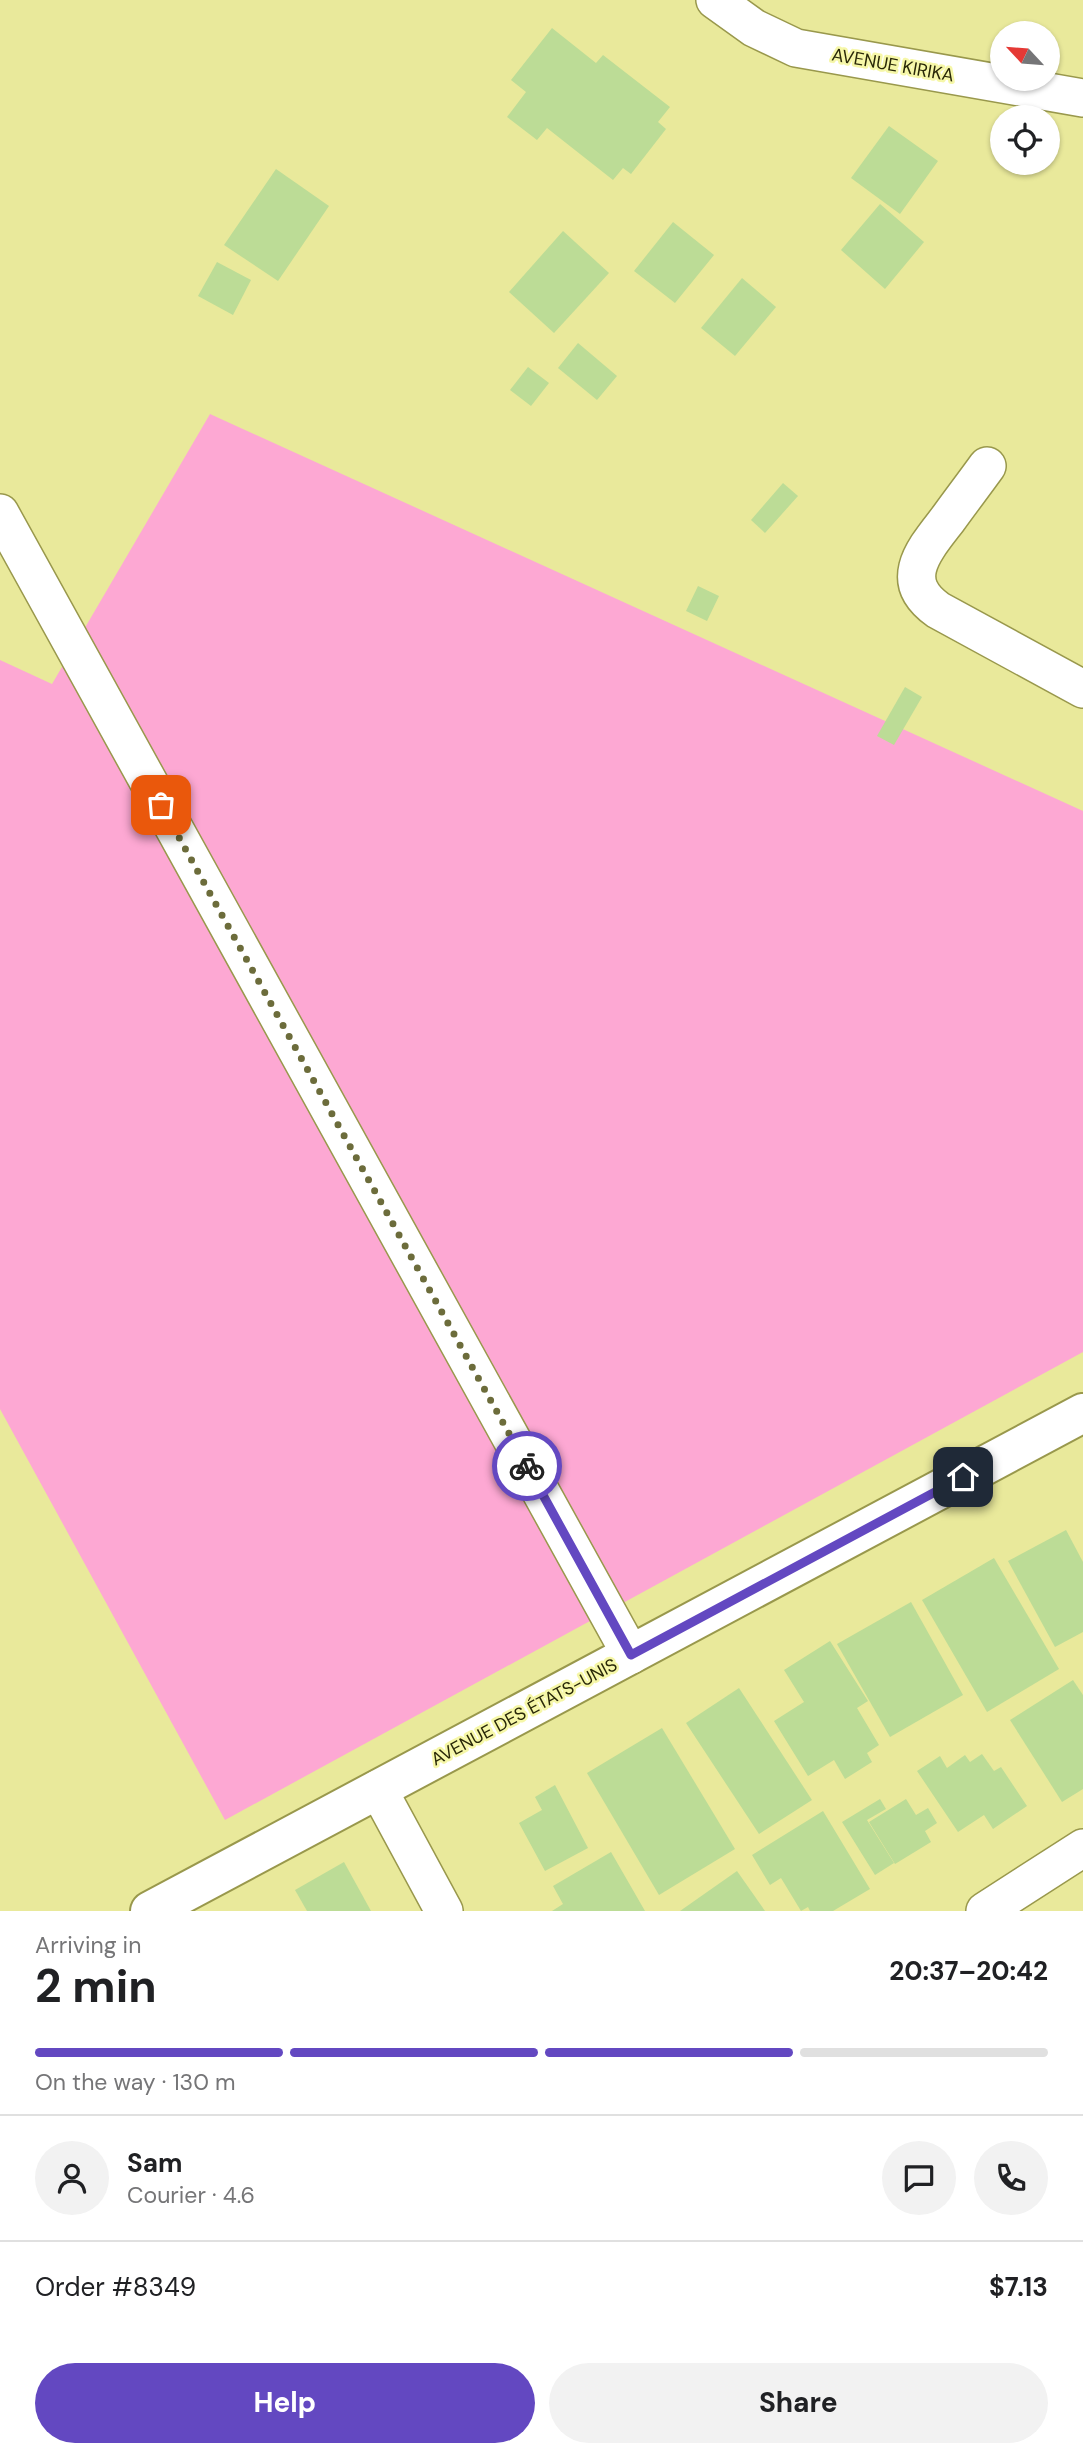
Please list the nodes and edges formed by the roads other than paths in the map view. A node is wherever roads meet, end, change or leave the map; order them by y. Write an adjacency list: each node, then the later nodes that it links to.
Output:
1 (715, 0): 2 (street, AVENUE KIRIKA)
2 (1083, 98)
3 (987, 466): 5 (street)
4 (0, 513): 7 (street)
5 (1083, 689)
6 (1083, 1413): 7 (street, AVENUE DES ÉTATS-UNIS)
7 (631, 1655): 8 (street, AVENUE DES ÉTATS-UNIS)
8 (378, 1790): 10 (street, AVENUE DES ÉTATS-UNIS); 11 (street)
9 (1083, 1848): 12 (street)
10 (150, 1911)
11 (444, 1911)
12 (985, 1911)

